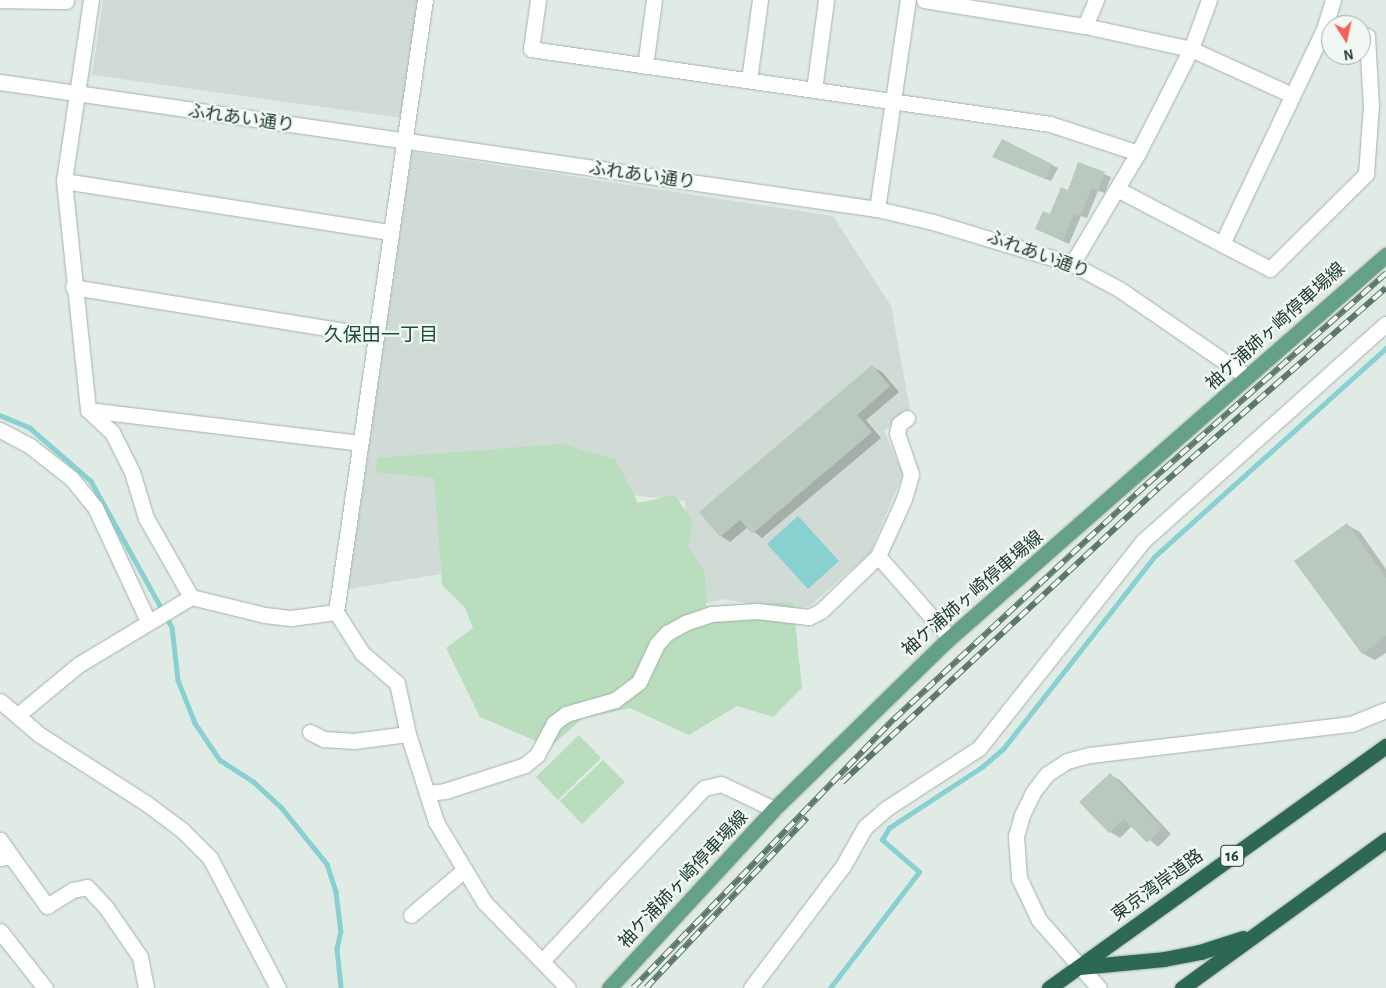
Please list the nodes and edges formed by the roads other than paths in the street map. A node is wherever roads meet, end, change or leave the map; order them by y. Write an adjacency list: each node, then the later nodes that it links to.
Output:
1 (0, 0): 2 (street)
2 (66, 0)
3 (91, 0): 23 (street)
4 (425, 0): 26 (street)
5 (538, 0): 19 (street)
6 (654, 0): 19 (street)
7 (760, 0): 20 (street)
8 (826, 0): 22 (street)
9 (908, 0): 25 (street)
10 (924, 0): 15 (street)
11 (1096, 0): 15 (street)
12 (1209, 0): 17 (street)
13 (1333, 0): 14 (street)
14 (1330, 15)
15 (1085, 26): 17 (street)
16 (1321, 41): 24 (street)
17 (1191, 49): 24 (street); 27 (street)
18 (1369, 65): 32 (street)
19 (645, 66): 20 (street)
20 (749, 80): 22 (street)
21 (0, 82): 23 (street, ふれあい通り)
22 (814, 90): 25 (street)
23 (78, 95): 26 (street, ふれあい通り); 28 (street)
24 (1292, 95): 32 (street)
25 (894, 100): 27 (street); 30 (street)
26 (406, 143): 30 (street, ふれあい通り); 31 (street)
27 (1138, 153): 29 (street)
28 (64, 181): 31 (street); 35 (street)
29 (1119, 190): 32 (street); 34 (street)
30 (877, 209): 34 (street, ふれあい通り)
31 (390, 232): 37 (street)
32 (1222, 244)
33 (1386, 255): 38 (main road, 袖ケ浦姉ヶ崎停車場線)
34 (1072, 264): 38 (street, ふれあい通り)
35 (73, 288): 37 (street); 39 (street)
36 (1386, 324): 70 (street)
37 (374, 336): 42 (street)
38 (1247, 377): 47 (main road, 袖ケ浦姉ヶ崎停車場線)
39 (88, 410): 42 (street); 44 (street)
40 (907, 418): 43 (street)
41 (0, 430): 46 (street)
42 (360, 443): 45 (street)
43 (878, 556): 47 (street); 54 (street)
44 (191, 597): 45 (street); 46 (street)
45 (336, 612): 52 (street)
46 (148, 621): 50 (street)
47 (950, 638): 55 (main road, 袖ケ浦姉ヶ崎停車場線)
48 (0, 701): 50 (street)
49 (1386, 710): 64 (street)
50 (19, 714): 67 (street)
51 (310, 732): 52 (street)
52 (408, 734): 54 (street)
53 (1386, 746): 64 (highway, 東京湾岸道路 / 16)
54 (427, 792): 59 (street)
55 (774, 809): 63 (street); 69 (main road, 袖ケ浦姉ヶ崎停車場線)
56 (0, 840): 58 (street)
57 (1386, 840): 62 (highway)
58 (5, 857): 66 (street)
59 (464, 870): 60 (street); 63 (street)
60 (411, 915)
61 (0, 931): 65 (street)
62 (1259, 933): 64 (highway); 73 (highway)
63 (543, 960): 68 (street)
64 (1078, 967): 71 (highway, 東京湾岸道路 / 16); 72 (street)
65 (46, 988)
66 (146, 988)
67 (278, 988)
68 (568, 988)
69 (609, 988)
70 (751, 988)
71 (1049, 988)
72 (1099, 988)
73 (1182, 988)

